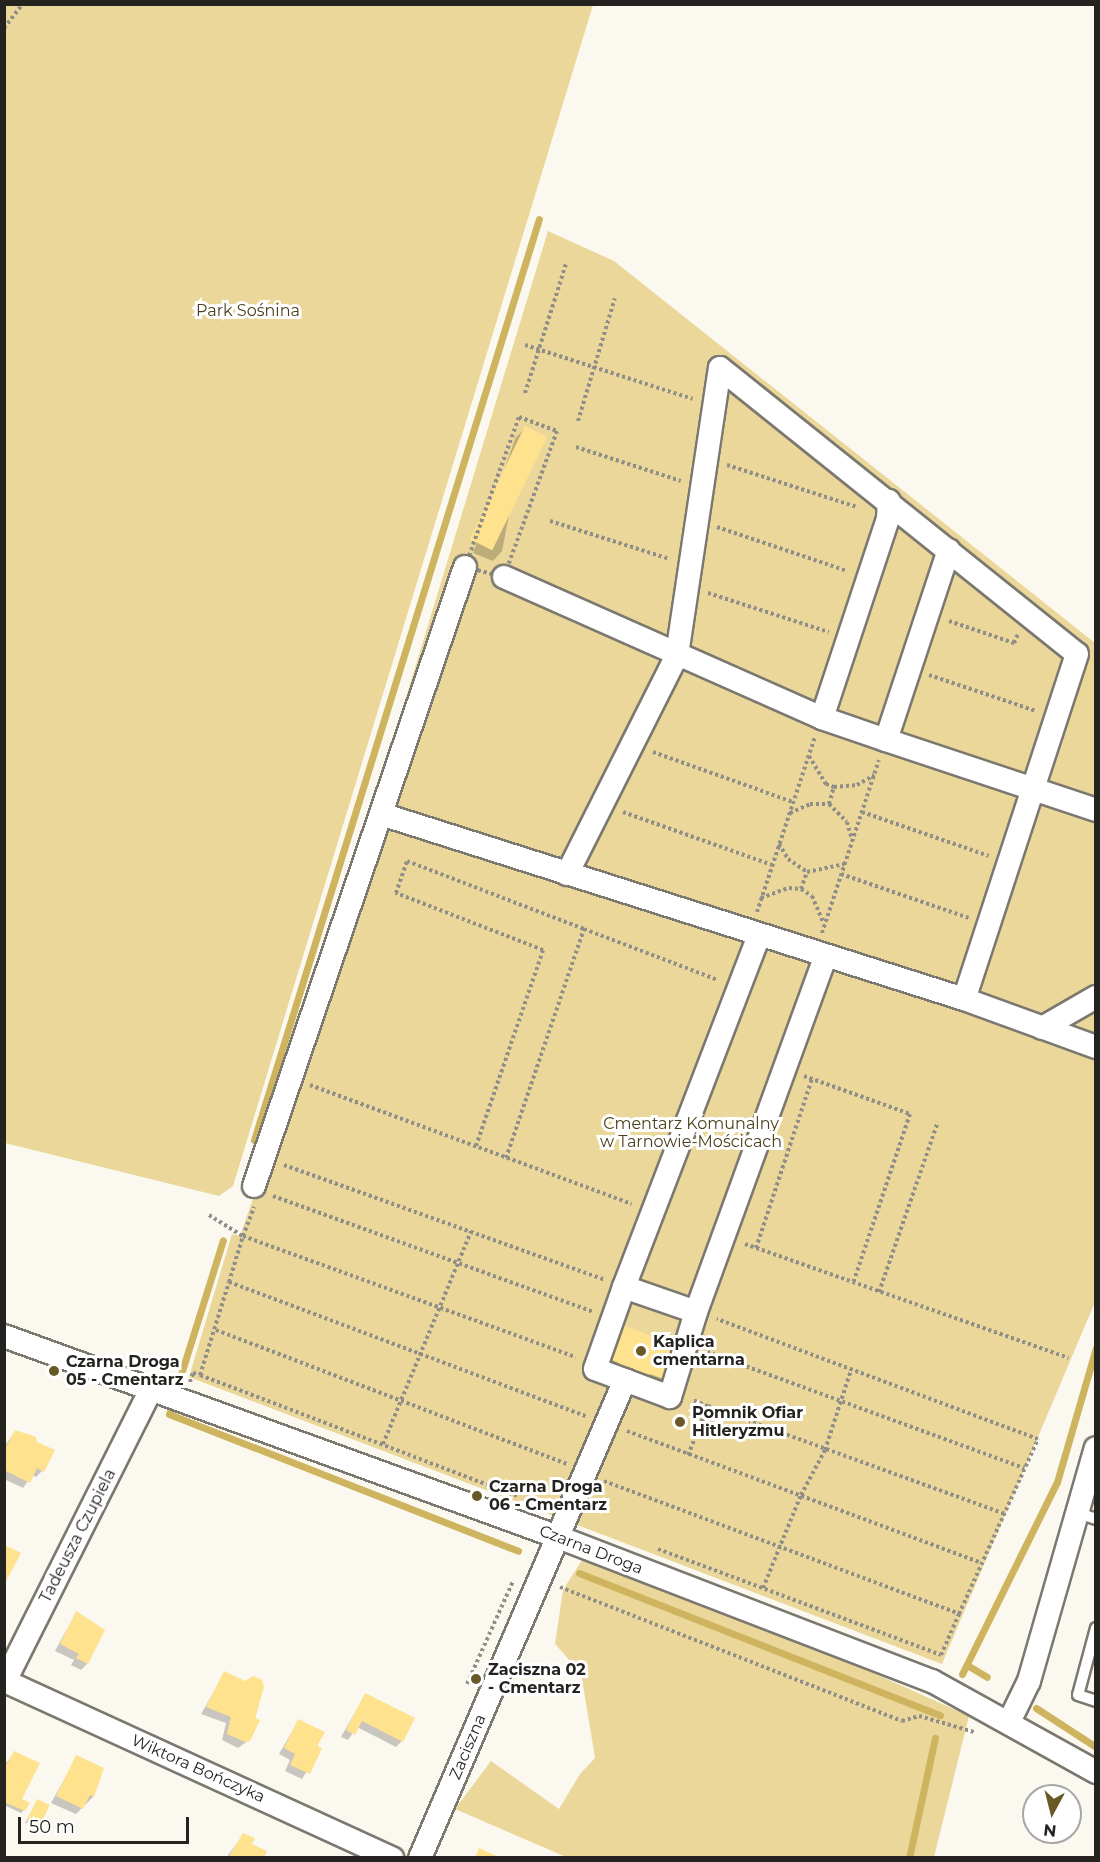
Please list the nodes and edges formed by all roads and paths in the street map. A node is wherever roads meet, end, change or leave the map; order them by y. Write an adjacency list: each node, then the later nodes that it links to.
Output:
1 (23, 4): 2 (path)
2 (4, 28)
3 (566, 264): 6 (path)
4 (615, 298): 7 (path)
5 (525, 345): 6 (path)
6 (539, 350): 7 (path); 8 (path)
7 (594, 367): 9 (path); 10 (path)
8 (525, 393)
9 (714, 406): 12 (street); 14 (street)
10 (578, 421)
11 (576, 447): 13 (path)
12 (706, 458): 13 (street); 14 (path)
13 (702, 488): 15 (street)
14 (888, 509): 17 (street); 21 (street)
15 (697, 520): 19 (street); 21 (path)
16 (550, 521): 19 (path)
17 (949, 550): 22 (street); 23 (street)
18 (465, 567): 20 (path); 41 (street)
19 (689, 576): 24 (path); 25 (street)
20 (504, 577): 25 (street)
21 (867, 578): 24 (street)
22 (928, 613): 23 (path); 26 (street)
23 (1024, 613): 28 (street)
24 (847, 638): 27 (street)
25 (677, 655): 27 (street); 30 (street)
26 (910, 668): 28 (path); 29 (street)
27 (822, 718): 29 (street); 31 (path)
28 (1056, 718): 34 (street)
29 (886, 740): 32 (path); 34 (street)
30 (632, 745): 35 (path); 37 (street)
31 (809, 756): 33 (path); 35 (path)
32 (874, 775): 33 (path); 39 (path)
33 (834, 787): 36 (path)
34 (1034, 789): 38 (street); 44 (street)
35 (794, 802): 40 (path)
36 (829, 804): 40 (path); 42 (path)
37 (602, 805): 46 (path); 48 (street)
38 (1095, 810)
39 (862, 812): 42 (path); 44 (path)
40 (790, 813): 43 (path)
41 (381, 814): 48 (street); 63 (street)
42 (853, 840): 45 (path)
43 (779, 844): 46 (path); 47 (path)
44 (1009, 863): 52 (street)
45 (845, 864): 47 (path); 49 (path)
46 (772, 866): 51 (path)
47 (807, 872): 50 (path)
48 (567, 874): 55 (street)
49 (841, 874): 52 (path); 53 (path)
50 (801, 889): 51 (path); 53 (path)
51 (761, 898): 55 (path)
52 (990, 924): 59 (street)
53 (824, 925): 56 (path)
54 (584, 928): 57 (path); 66 (path); 68 (path)
55 (754, 934): 56 (street); 57 (street)
56 (820, 955): 59 (street); 62 (street)
57 (739, 988): 70 (street)
58 (1095, 997): 60 (street)
59 (964, 999): 60 (street)
60 (1042, 1028): 61 (street)
61 (1095, 1047)
62 (786, 1069): 64 (path); 74 (street)
63 (289, 1078): 66 (path); 67 (street)
64 (812, 1078): 75 (path); 78 (path)
65 (938, 1122): 80 (path)
66 (476, 1146): 68 (path)
67 (264, 1157): 69 (street); 72 (path)
68 (506, 1158): 70 (path)
69 (260, 1194): 73 (path); 76 (path)
70 (654, 1213): 79 (street)
71 (209, 1215): 73 (path)
72 (471, 1232): 76 (path); 79 (path)
73 (243, 1236): 77 (path); 81 (path)
74 (724, 1236): 75 (path); 82 (street)
75 (756, 1248): 78 (path)
76 (459, 1263): 81 (path); 83 (path)
77 (229, 1282): 84 (path); 87 (path)
78 (854, 1283): 80 (path)
79 (624, 1287): 82 (street); 83 (street)
80 (879, 1292): 88 (path)
81 (442, 1309): 87 (path); 89 (path)
82 (696, 1312): 86 (street); 90 (path)
83 (611, 1318): 89 (street)
84 (216, 1330): 91 (path); 96 (path)
85 (4, 1336): 94 (street, Czarna Droga)
86 (686, 1345): 95 (street); 97 (path)
87 (422, 1354): 96 (path); 99 (path)
88 (1068, 1358)
89 (596, 1365): 92 (street)
90 (851, 1370): 97 (path); 104 (path)
91 (200, 1375): 93 (path); 100 (path)
92 (625, 1380): 95 (street); 99 (street, Zaciszna)
93 (189, 1385)
94 (151, 1389): 110 (street, Czarna Droga); 118 (street, Tadeusza Czupiela)
95 (671, 1392): 98 (path)
96 (402, 1401): 100 (path); 105 (path)
97 (840, 1401): 102 (path); 104 (path)
98 (708, 1406): 102 (path); 103 (path)
99 (608, 1424): 103 (path); 105 (street, Zaciszna)
100 (383, 1444): 107 (path)
101 (1095, 1448): 109 (street)
102 (825, 1450): 106 (path); 108 (path)
103 (688, 1455): 106 (path)
104 (1024, 1468): 108 (path)
105 (587, 1473): 110 (street, Zaciszna); 111 (path)
106 (801, 1495): 111 (path); 113 (path)
107 (525, 1499)
108 (1004, 1514): 113 (path)
109 (1087, 1516): 120 (street)
110 (558, 1537): 114 (street, Zaciszna); 120 (street, Czarna Droga)
111 (778, 1547): 115 (path); 116 (path)
112 (655, 1548): 115 (path)
113 (981, 1563): 116 (path)
114 (540, 1579): 121 (path); 124 (street, Zaciszna)
115 (763, 1588): 116 (path)
116 (959, 1614)
117 (1095, 1628): 119 (lane)
118 (5, 1682): 123 (street, Wiktora Bończyka)
119 (1095, 1701)
120 (1009, 1722): 122 (street, Czarna Droga)
121 (984, 1735)
122 (1095, 1772)
123 (392, 1857)
124 (420, 1857)

